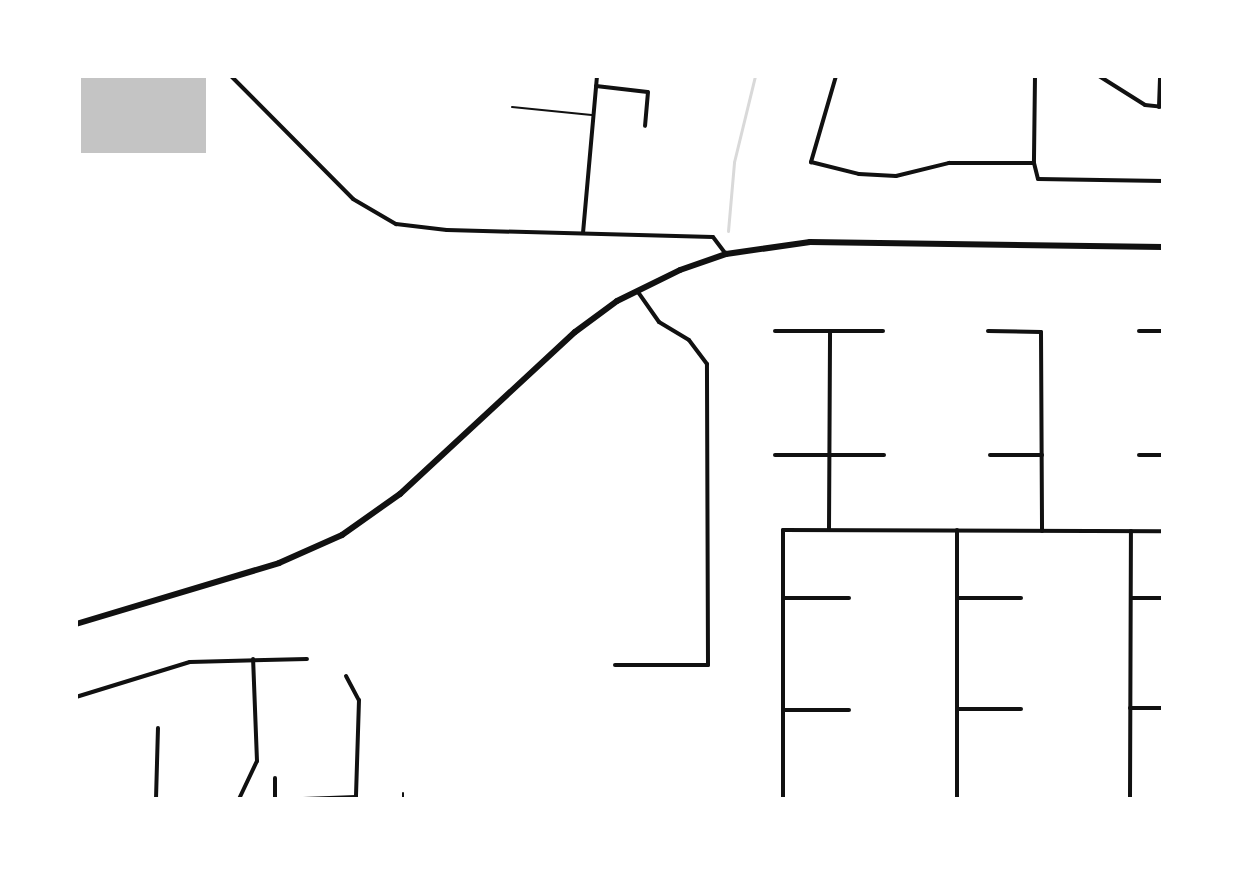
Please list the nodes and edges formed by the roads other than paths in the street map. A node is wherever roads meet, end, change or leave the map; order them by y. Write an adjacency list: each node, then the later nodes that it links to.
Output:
1 (231, 76): 14 (street)
2 (597, 76): 7 (street)
3 (836, 76): 12 (street)
4 (1035, 76): 12 (street)
5 (1099, 76): 9 (street)
6 (1160, 76): 9 (street)
7 (596, 86): 10 (street); 11 (street)
8 (512, 107): 10 (lane)
9 (1161, 107)
10 (594, 115): 14 (street)
11 (645, 126)
12 (1034, 163): 13 (street)
13 (1163, 181)
14 (583, 233): 16 (street)
15 (1163, 247): 16 (street)
16 (726, 254): 17 (street)
17 (637, 291): 42 (street); 45 (street)
18 (775, 331): 19 (street)
19 (830, 331): 20 (street); 25 (street)
20 (883, 331)
21 (988, 331): 28 (street)
22 (1139, 331): 23 (street)
23 (1163, 331)
24 (775, 455): 25 (street)
25 (829, 455): 26 (street); 31 (street)
26 (884, 455)
27 (990, 455): 28 (street)
28 (1042, 455): 33 (street)
29 (1139, 455): 30 (street)
30 (1163, 455)
31 (829, 530): 32 (street); 36 (street)
32 (957, 530): 33 (street); 38 (street)
33 (1042, 531): 34 (street)
34 (1131, 531): 35 (street); 40 (street)
35 (1163, 531)
36 (783, 598): 37 (street); 52 (street)
37 (849, 598)
38 (957, 598): 39 (street); 50 (street)
39 (1021, 598)
40 (1131, 598): 41 (street); 48 (street)
41 (1163, 598)
42 (76, 624)
43 (253, 659): 44 (street); 47 (street); 59 (street)
44 (307, 659)
45 (615, 665)
46 (346, 676): 57 (street)
47 (76, 697)
48 (1130, 708): 49 (street); 65 (street)
49 (1163, 708)
50 (957, 709): 51 (street); 64 (street)
51 (1021, 709)
52 (783, 710): 53 (street); 63 (street)
53 (849, 710)
54 (158, 728): 58 (street)
55 (275, 778): 60 (street)
56 (403, 793): 62 (lane)
57 (357, 798): 61 (street)
58 (156, 799)
59 (239, 799)
60 (275, 799)
61 (303, 799)
62 (403, 799)
63 (783, 799)
64 (957, 799)
65 (1130, 799)

